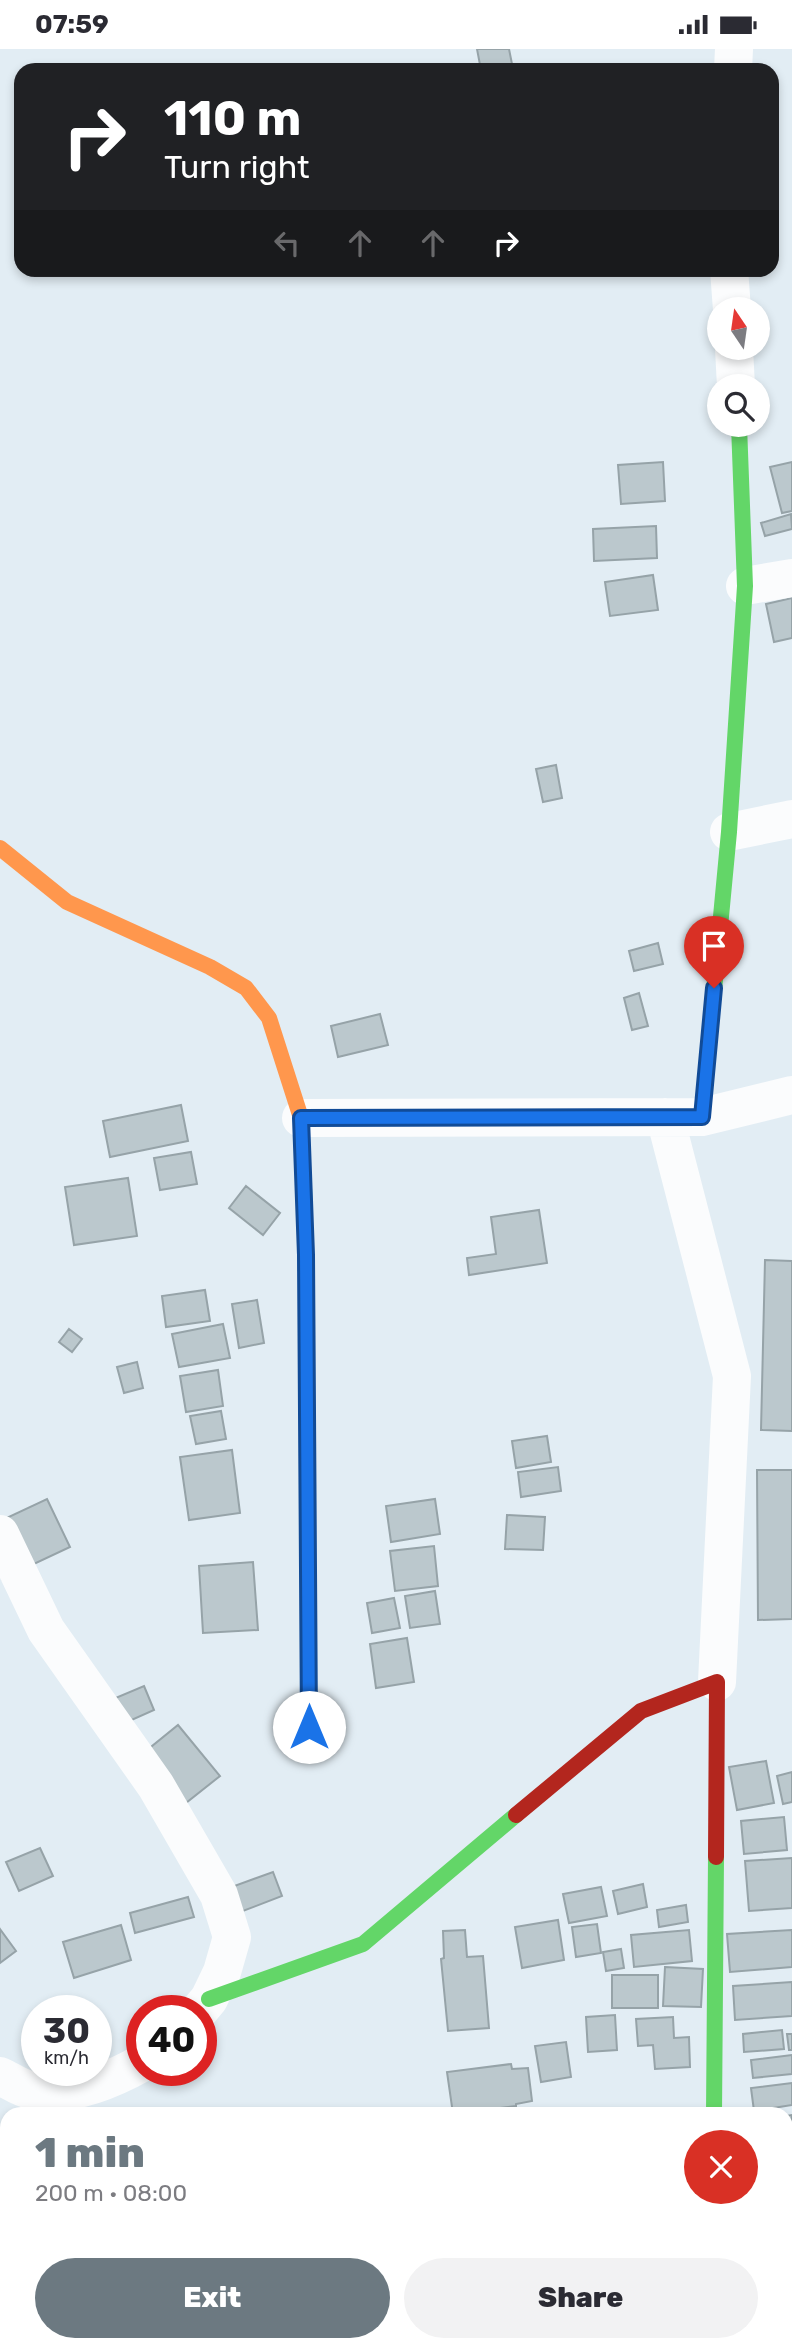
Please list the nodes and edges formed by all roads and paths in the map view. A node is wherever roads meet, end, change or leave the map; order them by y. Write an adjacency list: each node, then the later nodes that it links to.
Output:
1 (730, 277): 2 (street)
2 (731, 297)
3 (739, 437): 5 (street)
4 (792, 578): 5 (street)
5 (745, 586): 7 (street)
6 (792, 819): 7 (street)
7 (729, 832): 10 (street)
8 (0, 848): 11 (street)
9 (792, 1095): 10 (street)
10 (683, 1117): 11 (street); 13 (street)
11 (301, 1118): 14 (street)
12 (0, 1534): 15 (street)
13 (717, 1682): 16 (street); 20 (street)
14 (309, 1727)
15 (209, 1995)
16 (217, 2000)
17 (126, 2072): 19 (street)
18 (0, 2076): 19 (street)
19 (59, 2103)
20 (714, 2107)

